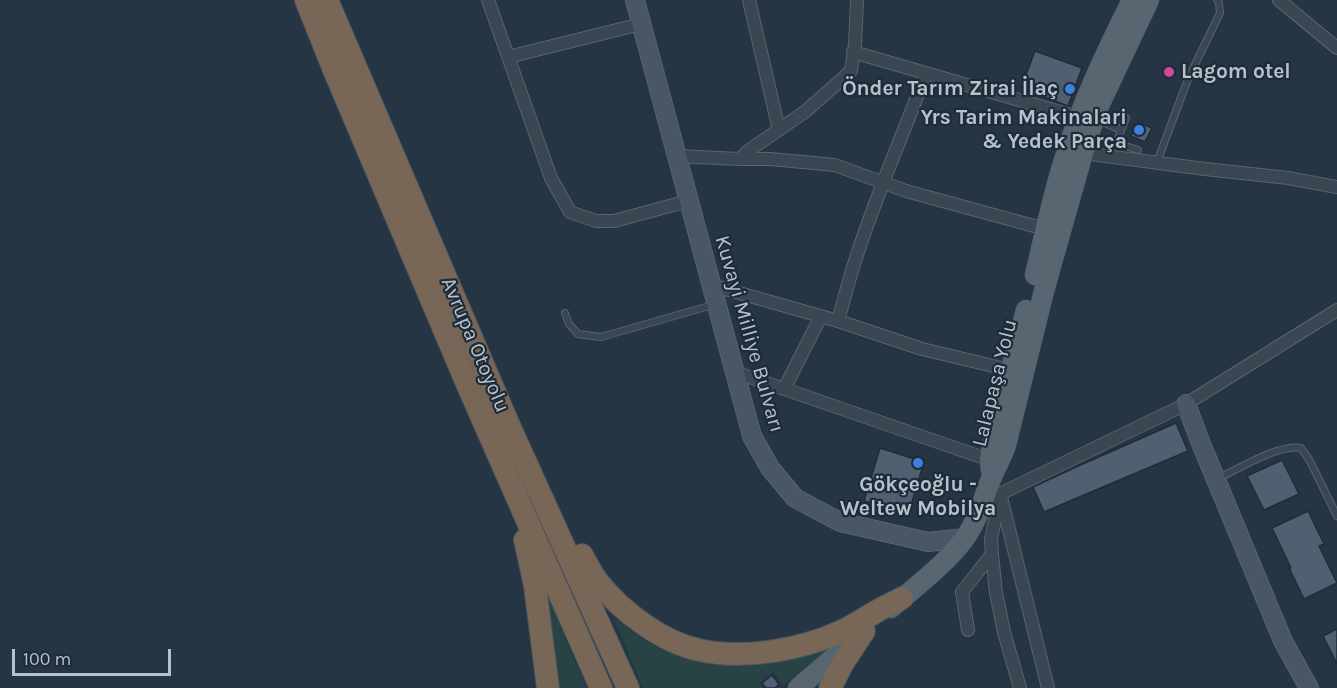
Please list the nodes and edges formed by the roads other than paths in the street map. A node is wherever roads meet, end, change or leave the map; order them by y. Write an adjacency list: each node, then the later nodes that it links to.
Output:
1 (306, 0): 42 (highway, Avrupa Otoyolu)
2 (327, 0): 41 (highway, Avrupa Otoyolu)
3 (489, 0): 14 (street)
4 (635, 0): 11 (street, Kuvayi Milliye Bulvarı)
5 (749, 0): 18 (street)
6 (857, 0): 13 (street)
7 (1131, 0): 16 (main road, Lalapaşa Yolu)
8 (1149, 0): 16 (main road, Lalapaşa Yolu)
9 (1217, 0): 24 (lane)
10 (1279, 0): 12 (street)
11 (641, 24): 14 (street); 22 (street, Kuvayi Milliye Bulvarı)
12 (1337, 48)
13 (854, 52): 15 (street); 18 (street)
14 (508, 57): 27 (street)
15 (926, 73): 16 (street); 25 (street)
16 (1086, 118): 19 (lane); 21 (main road, Lalapaşa Yolu); 28 (main road, Lalapaşa Yolu)
17 (1126, 118): 19 (lane)
18 (779, 130): 23 (street)
19 (1121, 130): 20 (lane)
20 (1138, 150)
21 (1083, 153): 24 (street); 39 (main road, Lalapaşa Yolu)
22 (676, 156): 23 (street); 27 (street, Kuvayi Milliye Bulvarı)
23 (740, 159): 25 (street)
24 (1156, 163): 26 (street)
25 (883, 182): 28 (street); 34 (street)
26 (1337, 187)
27 (688, 201): 29 (street, Kuvayi Milliye Bulvarı)
28 (1046, 229): 35 (main road, Lalapaşa Yolu)
29 (711, 285): 30 (street, Kuvayi Milliye Bulvarı); 33 (street)
30 (717, 304): 32 (lane); 36 (street, Kuvayi Milliye Bulvarı)
31 (1337, 310): 38 (street)
32 (565, 313)
33 (821, 316): 34 (street); 37 (street)
34 (838, 321): 35 (street)
35 (1010, 370): 39 (main road, Lalapaşa Yolu)
36 (735, 372): 37 (street); 44 (street, Kuvayi Milliye Bulvarı)
37 (784, 389): 39 (street)
38 (1186, 404): 39 (street); 40 (street)
39 (993, 478): 44 (main road); 45 (street); 55 (street)
40 (1216, 480): 43 (lane); 56 (street)
41 (540, 495): 46 (highway); 51 (highway, Avrupa Otoyolu)
42 (520, 506): 49 (highway); 50 (highway, Avrupa Otoyolu)
43 (1337, 516)
44 (964, 538): 46 (main road)
45 (992, 554): 47 (street); 54 (street)
46 (902, 598): 48 (main road)
47 (968, 630)
48 (864, 631): 52 (main road); 53 (highway)
49 (548, 688)
50 (601, 688)
51 (628, 688)
52 (798, 688)
53 (831, 688)
54 (1020, 688)
55 (1048, 688)
56 (1309, 688)

